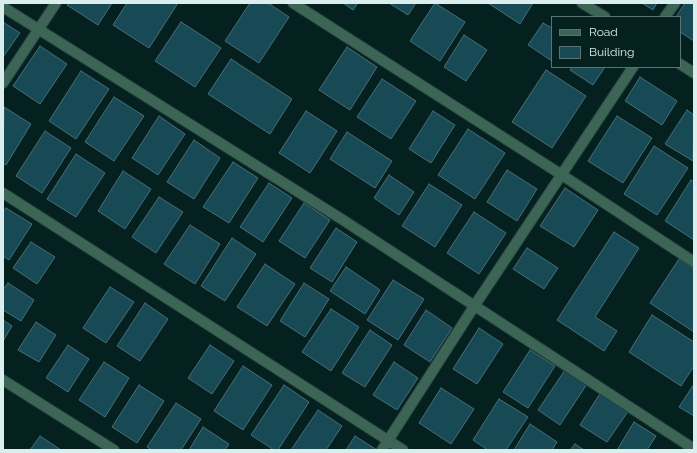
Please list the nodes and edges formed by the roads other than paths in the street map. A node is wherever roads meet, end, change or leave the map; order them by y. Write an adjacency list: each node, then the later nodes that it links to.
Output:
1 (56, 3): 8 (street)
2 (293, 3): 13 (street)
3 (582, 3): 6 (street)
4 (675, 3): 7 (street)
5 (3, 7): 8 (street)
6 (603, 16)
7 (666, 16)
8 (38, 29): 12 (street); 16 (street)
9 (681, 65): 11 (street)
10 (632, 68): 13 (street)
11 (694, 73)
12 (3, 83)
13 (562, 175): 15 (street); 16 (street)
14 (3, 193): 18 (street)
15 (694, 262)
16 (475, 305): 18 (street); 19 (street)
17 (3, 380): 20 (street)
18 (388, 441): 21 (street); 22 (street)
19 (694, 449)
20 (114, 450)
21 (382, 450)
22 (403, 450)

